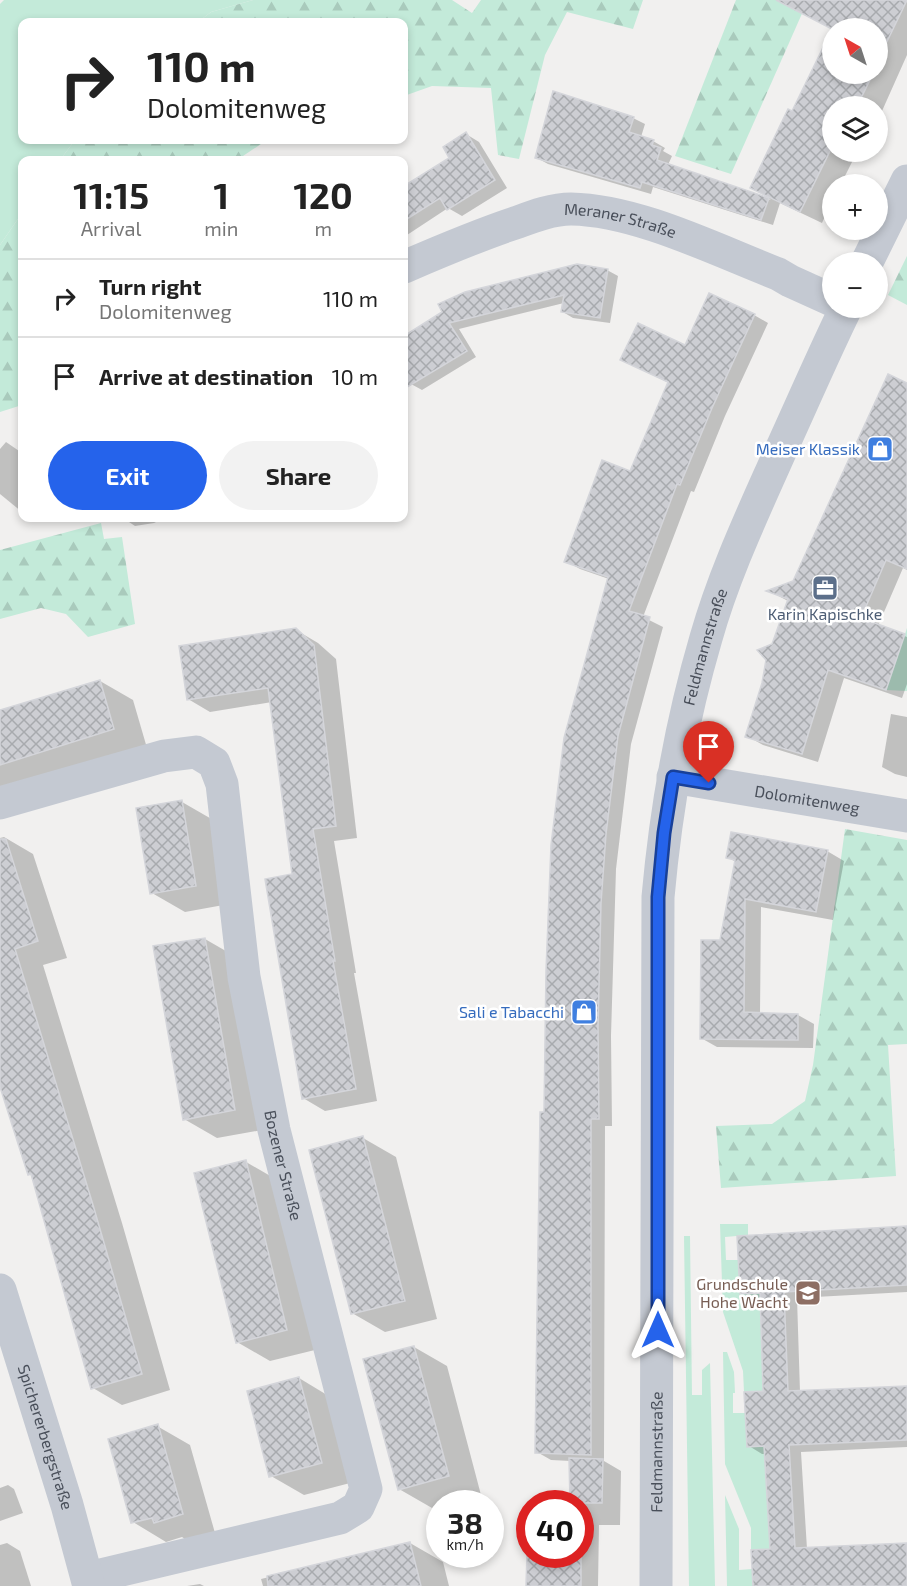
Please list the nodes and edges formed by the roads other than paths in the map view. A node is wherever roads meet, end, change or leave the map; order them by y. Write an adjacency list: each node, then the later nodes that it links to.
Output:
1 (907, 181): 2 (street)
2 (872, 252)
3 (408, 265): 4 (street, Meraner Straße)
4 (822, 295)
5 (841, 318): 6 (street, Feldmannstraße)
6 (673, 777): 8 (street, Dolomitenweg); 11 (street, Feldmannstraße)
7 (0, 803): 10 (street, Bozener Straße)
8 (907, 816)
9 (0, 1290): 10 (street, Spichererbergstraße)
10 (89, 1582)
11 (656, 1586)

